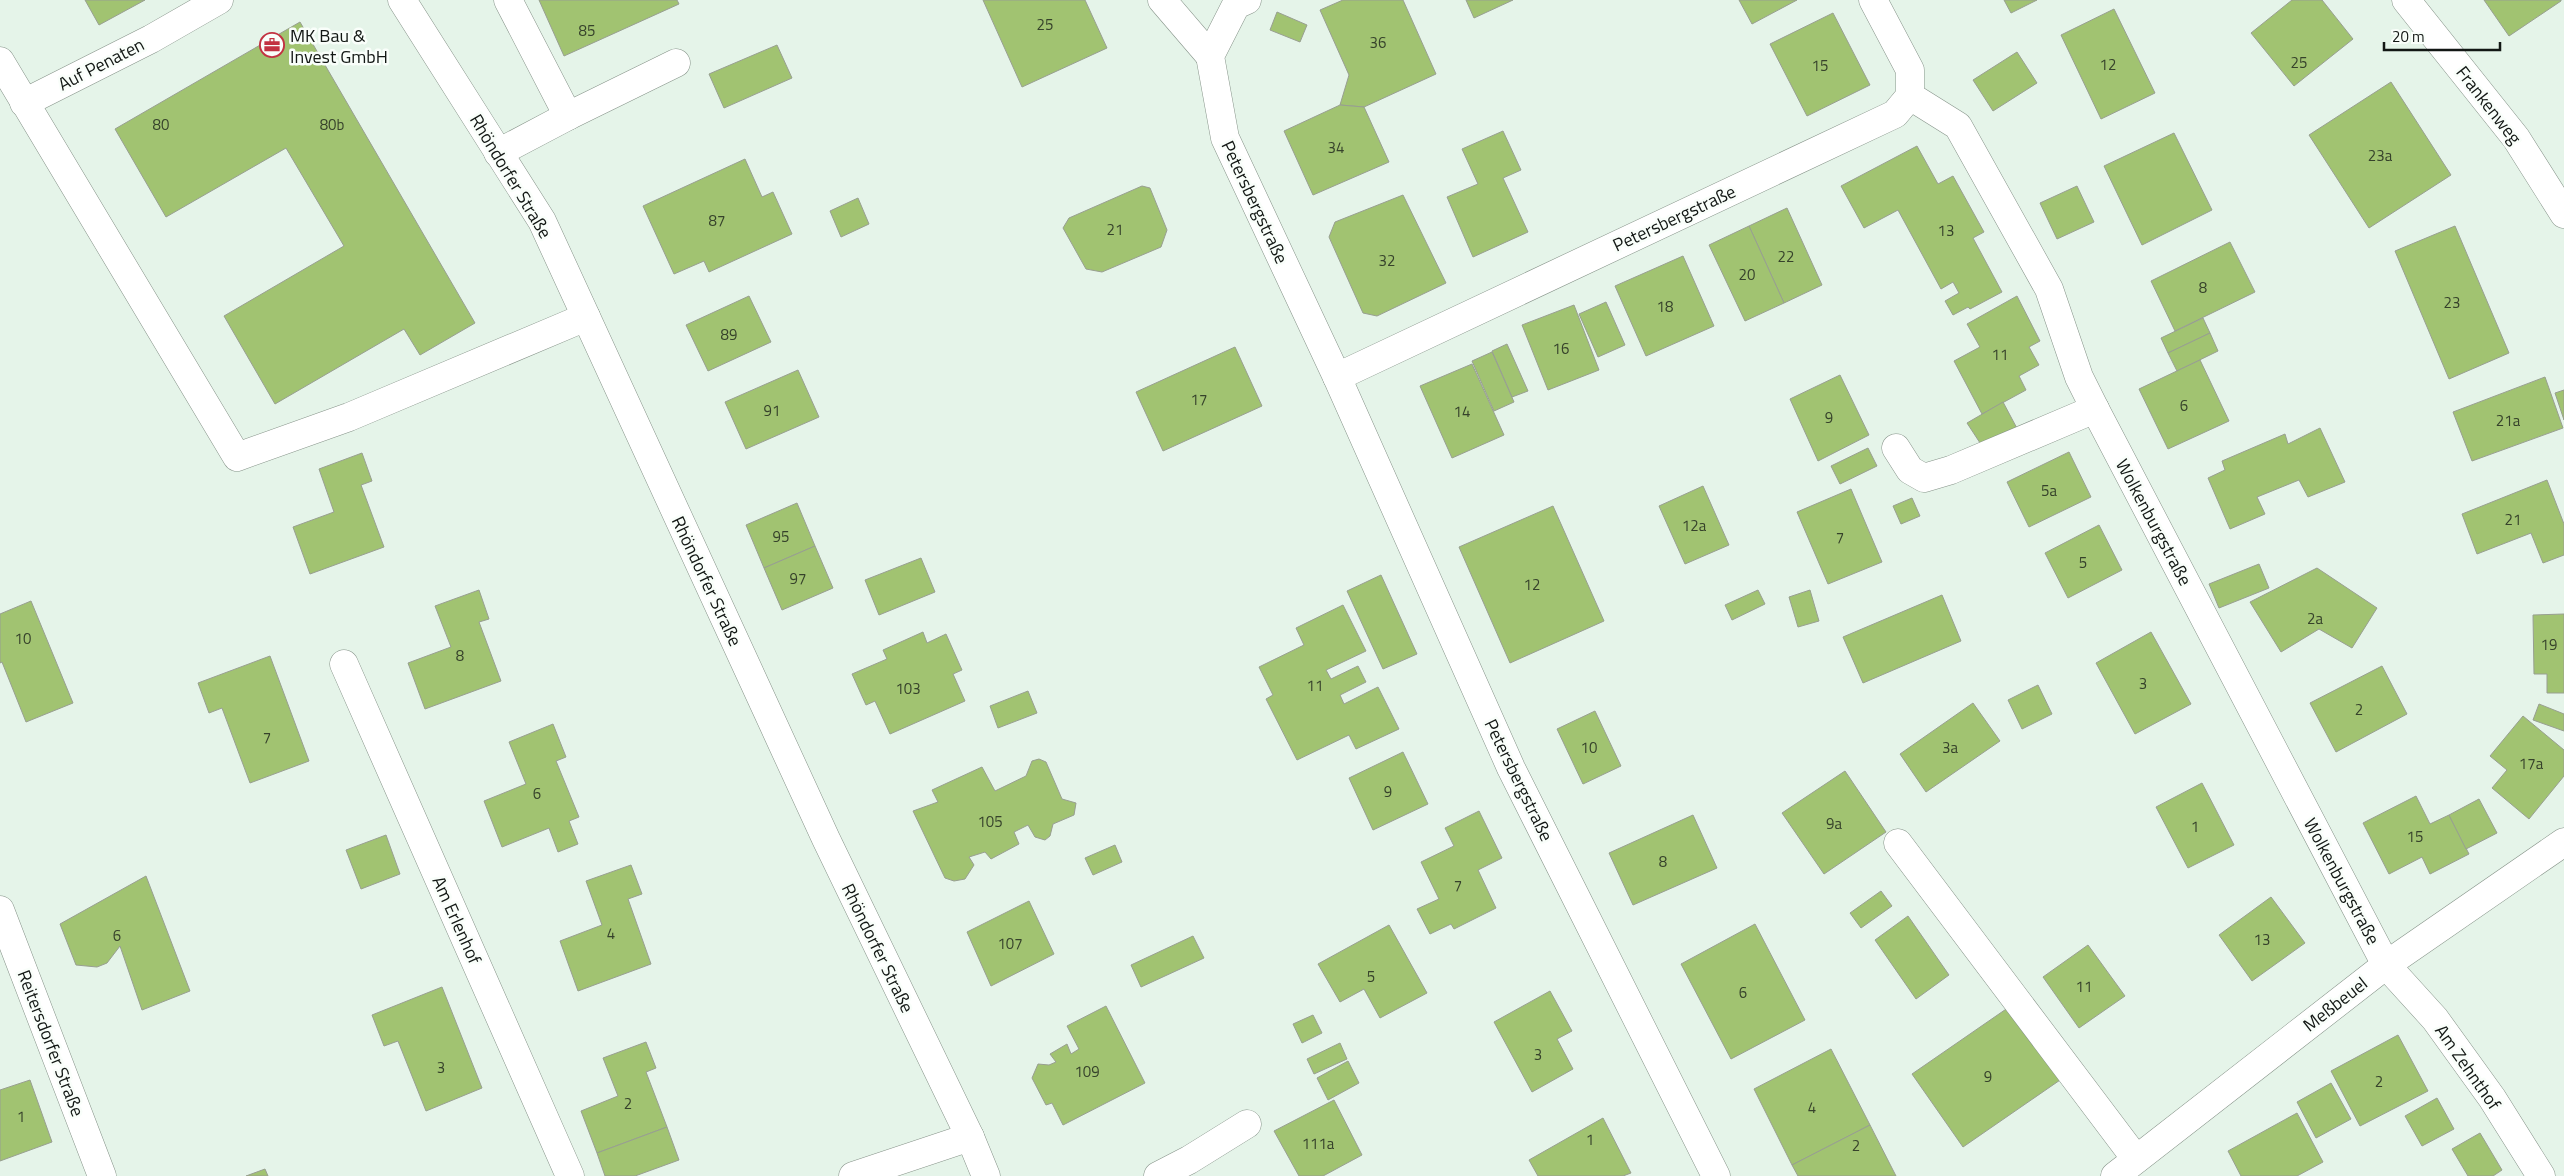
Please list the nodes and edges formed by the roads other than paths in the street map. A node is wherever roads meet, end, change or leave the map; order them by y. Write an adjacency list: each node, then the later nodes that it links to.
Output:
1 (219, 0): 12 (street, Auf Penaten)
2 (402, 0): 14 (street, Rhöndorfer Straße)
3 (508, 0): 13 (street)
4 (1162, 0): 8 (street)
5 (1246, 0): 8 (street)
6 (1874, 0): 11 (street)
7 (2406, 0): 15 (street, Frankenweg)
8 (1210, 56): 17 (street, Petersbergstraße)
9 (0, 61): 12 (street)
10 (676, 63): 13 (street)
11 (1910, 96): 17 (street, Petersbergstraße); 18 (street, Wolkenburgstraße)
12 (24, 103): 16 (street)
13 (568, 116): 14 (street)
14 (498, 153): 16 (street, Rhöndorfer Straße)
15 (2564, 214)
16 (586, 317): 26 (street, Rhöndorfer Straße)
17 (1337, 377): 33 (street, Petersbergstraße)
18 (2095, 409): 19 (street); 24 (street, Wolkenburgstraße)
19 (1896, 448)
20 (344, 664): 29 (street, Am Erlenhof)
21 (2564, 842): 24 (street, Meßbeuel)
22 (1898, 843): 27 (street)
23 (0, 910): 28 (street, Reitersdorfer Straße)
24 (2386, 965): 27 (street, Meßbeuel); 35 (street, Am Zehnthof)
25 (1247, 1124): 32 (street)
26 (970, 1137): 30 (street); 31 (street, Rhöndorfer Straße)
27 (2136, 1159): 34 (street, Meßbeuel)
28 (102, 1176)
29 (570, 1176)
30 (853, 1176)
31 (986, 1176)
32 (1158, 1176)
33 (1716, 1176)
34 (2115, 1176)
35 (2541, 1176)

